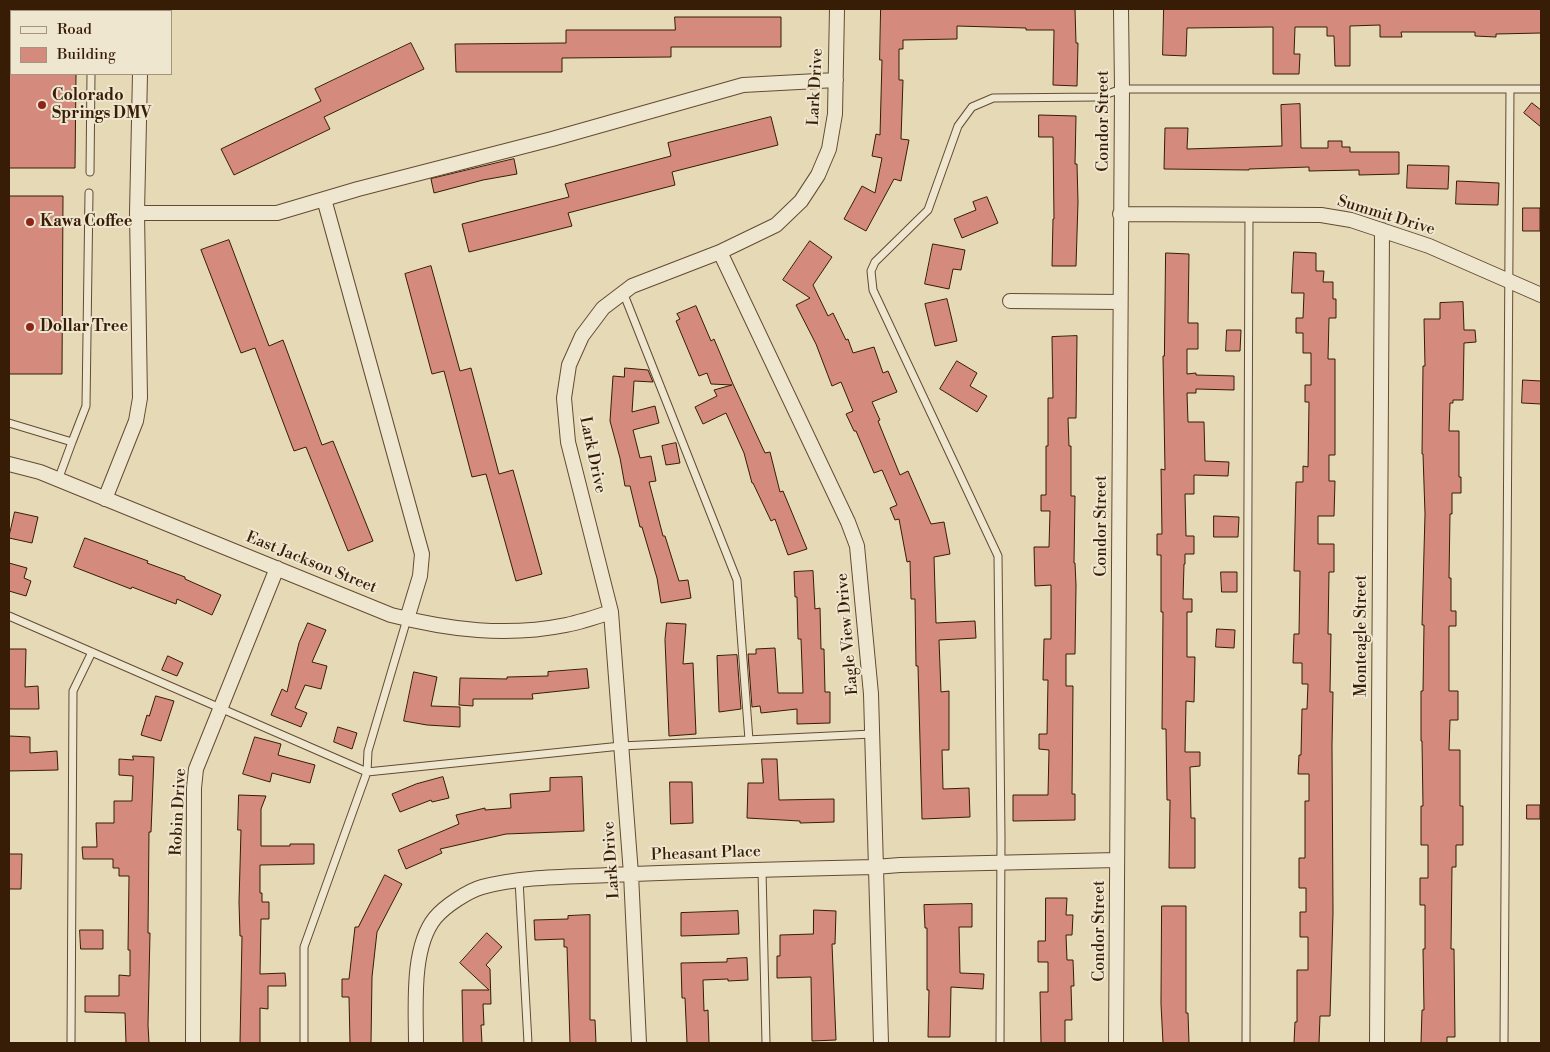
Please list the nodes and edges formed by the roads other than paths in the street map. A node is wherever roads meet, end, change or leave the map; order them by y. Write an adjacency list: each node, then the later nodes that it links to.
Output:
1 (837, 9): 5 (street, Lark Drive)
2 (1121, 9): 6 (street, Condor Street)
3 (91, 75): 9 (lane)
4 (140, 75): 12 (street)
5 (836, 80): 11 (street); 16 (street, Lark Drive)
6 (1122, 89): 7 (lane); 13 (street, Condor Street); 38 (lane)
7 (1510, 89): 8 (lane); 17 (lane)
8 (1541, 89)
9 (90, 172)
10 (89, 193): 23 (lane)
11 (324, 199): 12 (street); 30 (street)
12 (137, 213): 26 (street)
13 (1120, 214): 14 (street, Summit Drive); 21 (street, Condor Street)
14 (1249, 214): 15 (street, Summit Drive); 53 (lane)
15 (1382, 230): 17 (street, Summit Drive); 54 (street, Monteagle Street)
16 (720, 252): 18 (street, Lark Drive); 33 (street, Eagle View Drive)
17 (1509, 283): 19 (street, Summit Drive); 55 (lane)
18 (623, 292): 28 (street, Lark Drive); 34 (lane)
19 (1541, 296)
20 (1010, 301): 21 (street)
21 (1120, 302): 37 (street, Condor Street)
22 (9, 423): 23 (lane)
23 (72, 442): 25 (lane)
24 (9, 464): 25 (street, East Jackson Street)
25 (58, 480): 26 (street, East Jackson Street)
26 (105, 500): 27 (street, East Jackson Street)
27 (277, 568): 30 (street, East Jackson Street); 32 (street, Robin Drive)
28 (611, 612): 30 (street, East Jackson Street); 35 (street, Lark Drive)
29 (9, 616): 31 (lane)
30 (407, 619): 36 (lane)
31 (92, 652): 32 (lane); 43 (lane)
32 (220, 708): 36 (lane); 44 (street, Robin Drive)
33 (872, 734): 34 (lane); 39 (street, Eagle View Drive)
34 (749, 740): 35 (lane)
35 (621, 746): 36 (lane); 41 (street, Lark Drive)
36 (367, 772): 45 (lane)
37 (1118, 860): 38 (street, Pheasant Place); 52 (street, Condor Street)
38 (1000, 863): 39 (street, Pheasant Place); 51 (lane)
39 (876, 867): 40 (street, Pheasant Place); 50 (street, Eagle View Drive)
40 (762, 870): 41 (street, Pheasant Place); 49 (lane)
41 (630, 874): 42 (street, Pheasant Place); 48 (street, Lark Drive)
42 (519, 880): 46 (street, Pheasant Place); 47 (lane)
43 (71, 1043)
44 (193, 1043)
45 (304, 1043)
46 (416, 1043)
47 (528, 1043)
48 (639, 1043)
49 (766, 1043)
50 (881, 1043)
51 (1000, 1043)
52 (1116, 1043)
53 (1246, 1043)
54 (1376, 1043)
55 (1504, 1043)

